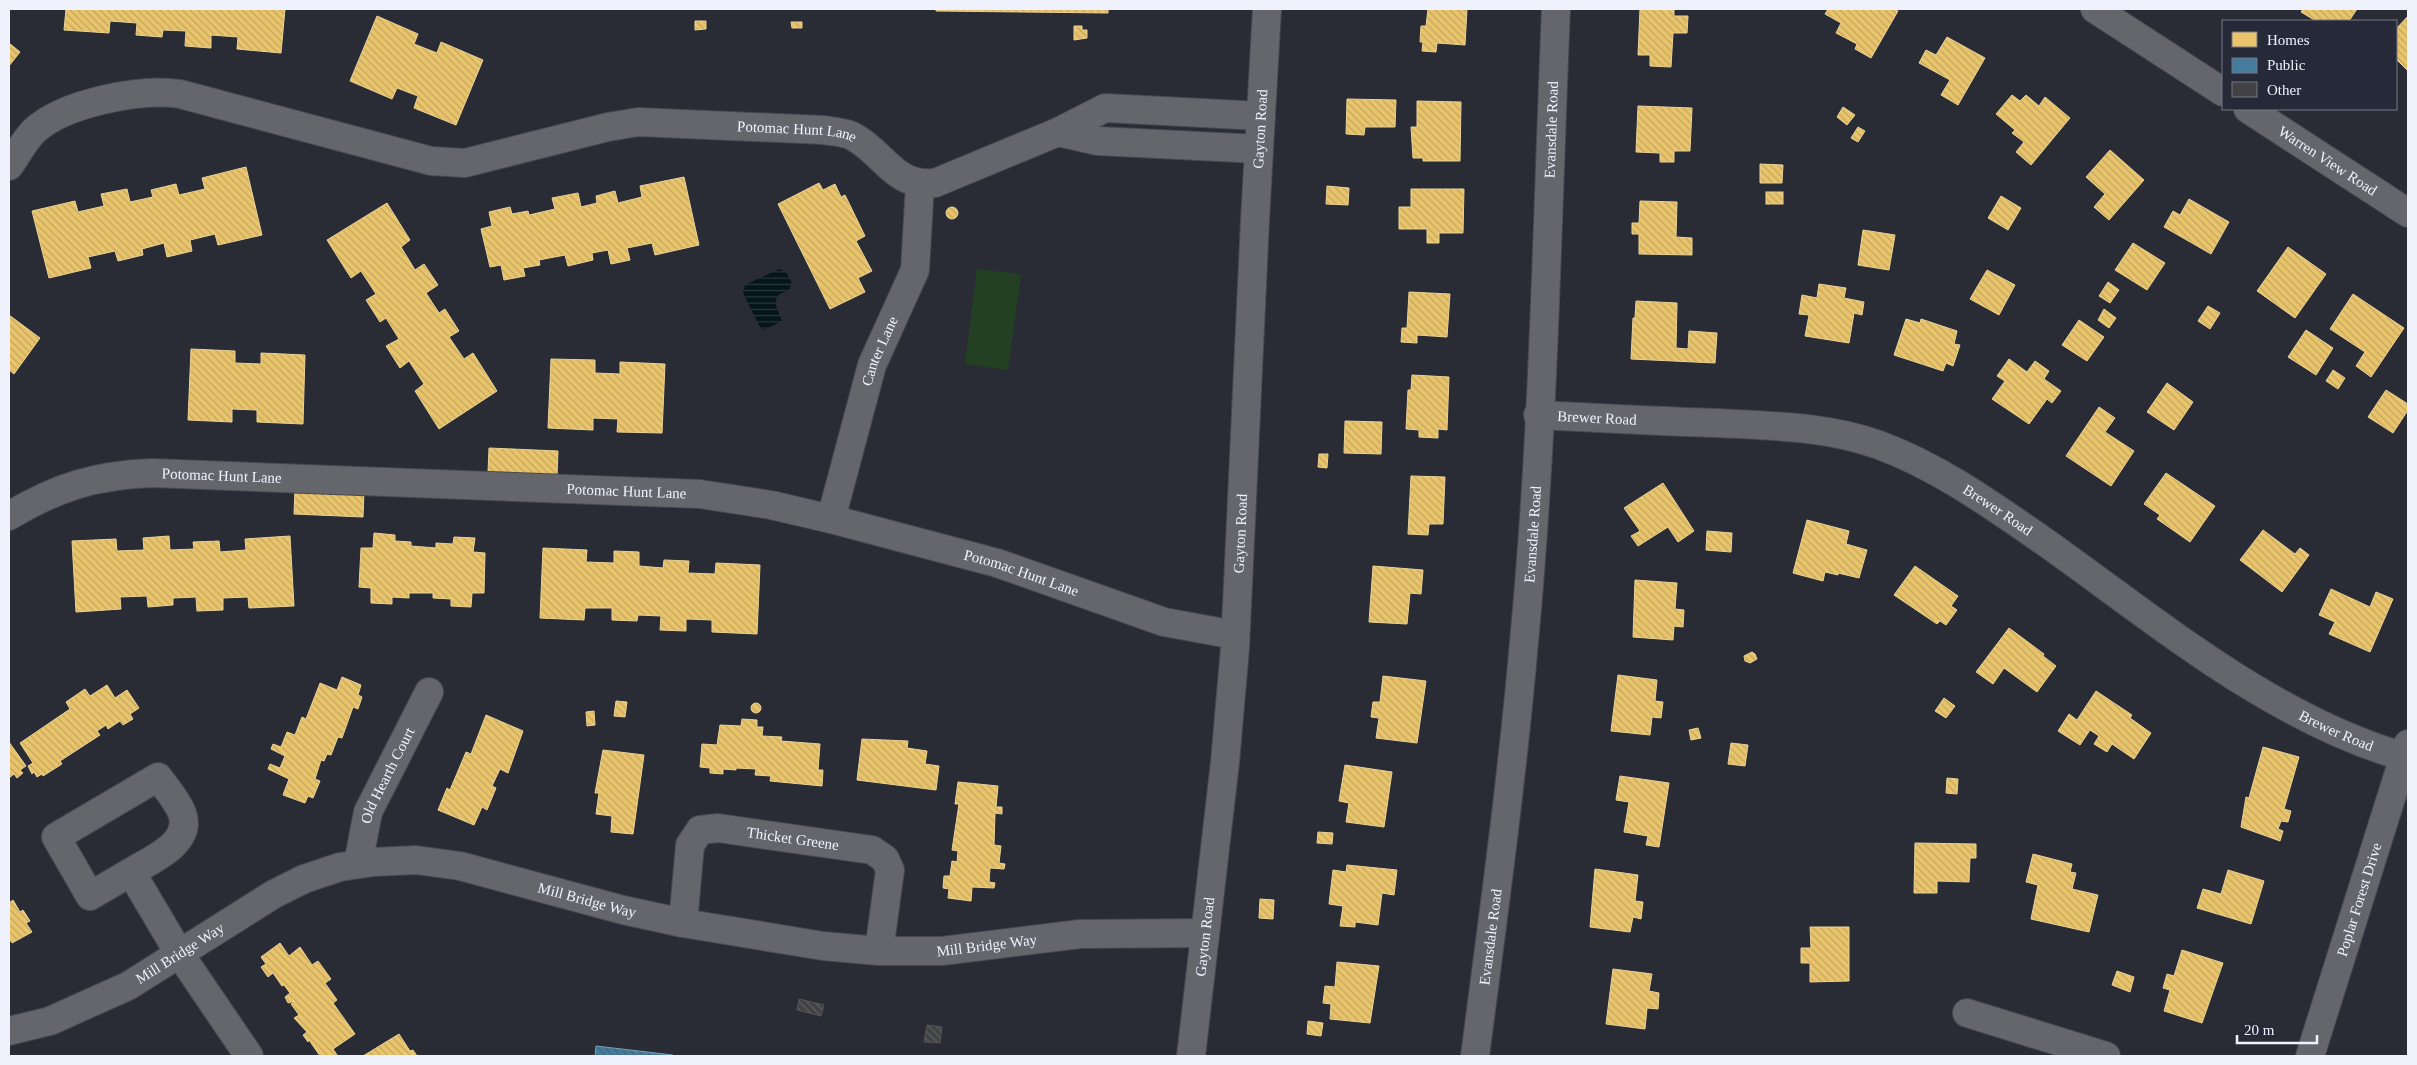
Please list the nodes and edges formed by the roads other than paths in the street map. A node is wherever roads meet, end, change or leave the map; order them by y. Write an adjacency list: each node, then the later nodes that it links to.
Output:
1 (1267, 9): 6 (street, Gayton Road)
2 (1556, 9): 12 (street, Evansdale Road)
3 (2094, 9): 4 (street)
4 (2222, 91)
5 (2250, 110): 11 (street, Warren View Road)
6 (1261, 116): 7 (street); 8 (street, Gayton Road)
7 (1058, 132): 8 (street); 10 (street)
8 (1259, 149): 15 (street, Gayton Road)
9 (9, 166): 10 (street, Potomac Hunt Lane)
10 (920, 184): 14 (street, Canter Lane)
11 (2408, 213)
12 (1538, 415): 17 (street, Brewer Road); 28 (street, Evansdale Road)
13 (9, 516): 14 (street, Potomac Hunt Lane)
14 (831, 519): 15 (street, Potomac Hunt Lane)
15 (1235, 635): 21 (street, Gayton Road)
16 (429, 692): 18 (street, Old Hearth Court)
17 (2407, 753): 30 (street, Poplar Forest Drive)
18 (358, 864): 20 (street, Mill Bridge Way); 23 (street, Mill Bridge Way)
19 (131, 872): 19 (street); 23 (street)
20 (683, 924): 22 (street, Mill Bridge Way); 22 (street, Thicket Greene)
21 (1205, 933): 22 (street, Mill Bridge Way); 27 (street, Gayton Road)
22 (879, 951)
23 (179, 953): 25 (street, Mill Bridge Way); 26 (street)
24 (1967, 1013): 29 (street)
25 (9, 1031)
26 (249, 1056)
27 (1191, 1056)
28 (1475, 1056)
29 (2106, 1056)
30 (2310, 1056)

